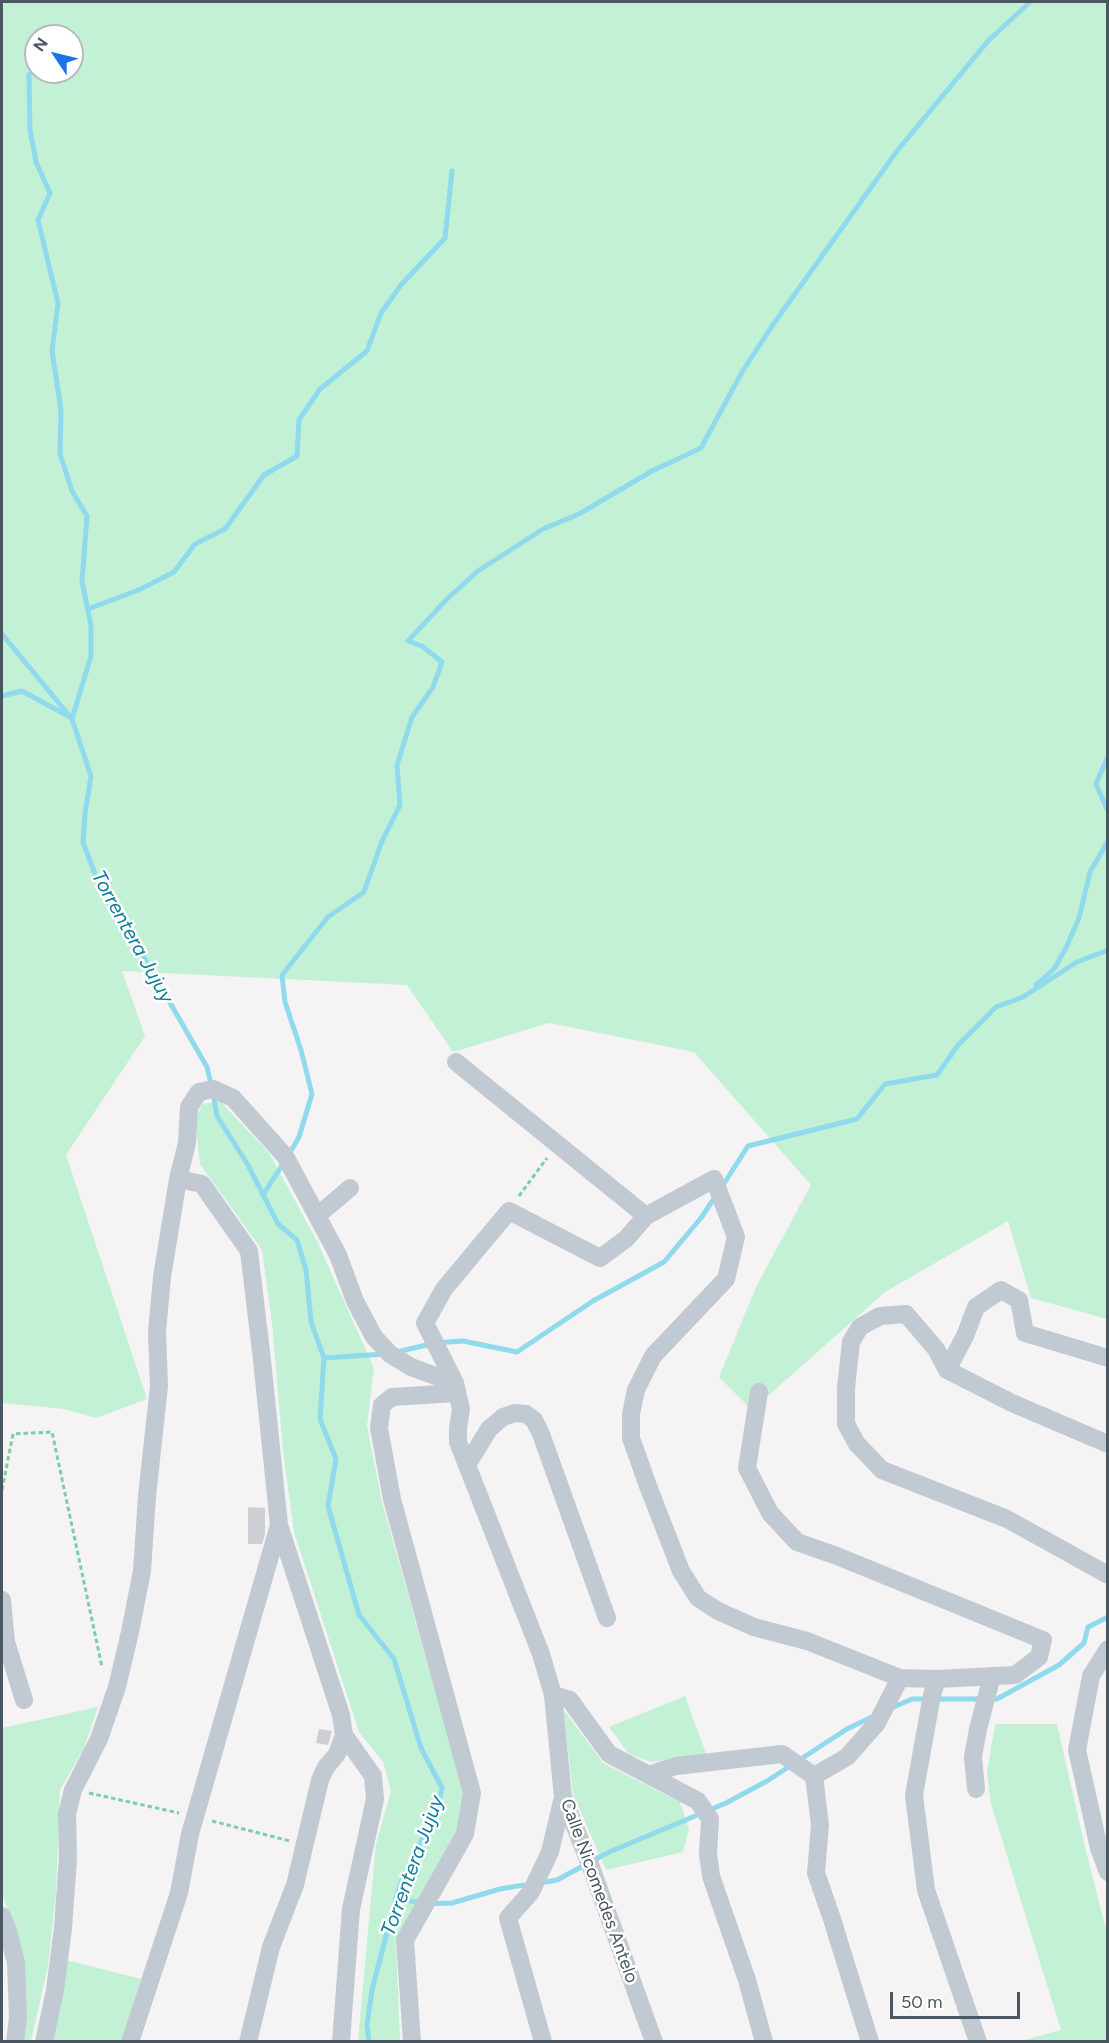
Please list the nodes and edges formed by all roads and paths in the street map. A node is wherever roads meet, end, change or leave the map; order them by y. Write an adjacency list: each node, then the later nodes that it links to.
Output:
1 (456, 1062): 2 (street)
2 (557, 1144): 5 (path); 7 (street)
3 (178, 1179): 6 (street); 15 (street); 34 (street)
4 (350, 1188): 6 (street)
5 (508, 1211): 7 (street); 10 (street)
6 (317, 1216): 10 (street)
7 (646, 1216): 22 (street)
8 (1107, 1358): 9 (street)
9 (947, 1370): 12 (street); 16 (street)
10 (456, 1388): 13 (street, Calle Nicomedes Antelo); 38 (street)
11 (759, 1392): 21 (street)
12 (1107, 1444)
13 (467, 1465): 18 (street); 24 (street, Calle Nicomedes Antelo)
14 (2, 1490): 20 (path)
15 (279, 1525): 26 (street); 35 (street)
16 (1107, 1575)
17 (2, 1600): 25 (street)
18 (607, 1618)
19 (1107, 1649): 31 (street)
20 (103, 1670)
21 (992, 1676): 23 (street); 29 (street)
22 (900, 1678): 23 (street); 28 (street)
23 (937, 1679): 43 (street)
24 (554, 1695): 27 (street); 30 (street, Calle Nicomedes Antelo)
25 (24, 1700)
26 (344, 1735): 36 (street); 37 (street)
27 (648, 1775): 28 (street); 41 (street)
28 (814, 1776): 42 (street)
29 (976, 1789)
30 (563, 1797): 39 (street); 40 (street, Calle Nicomedes Antelo)
31 (1107, 1872)
32 (2, 1916): 33 (street)
33 (15, 2042)
34 (44, 2042)
35 (130, 2042)
36 (248, 2042)
37 (341, 2042)
38 (412, 2042)
39 (543, 2042)
40 (654, 2042)
41 (764, 2042)
42 (870, 2042)
43 (978, 2042)

